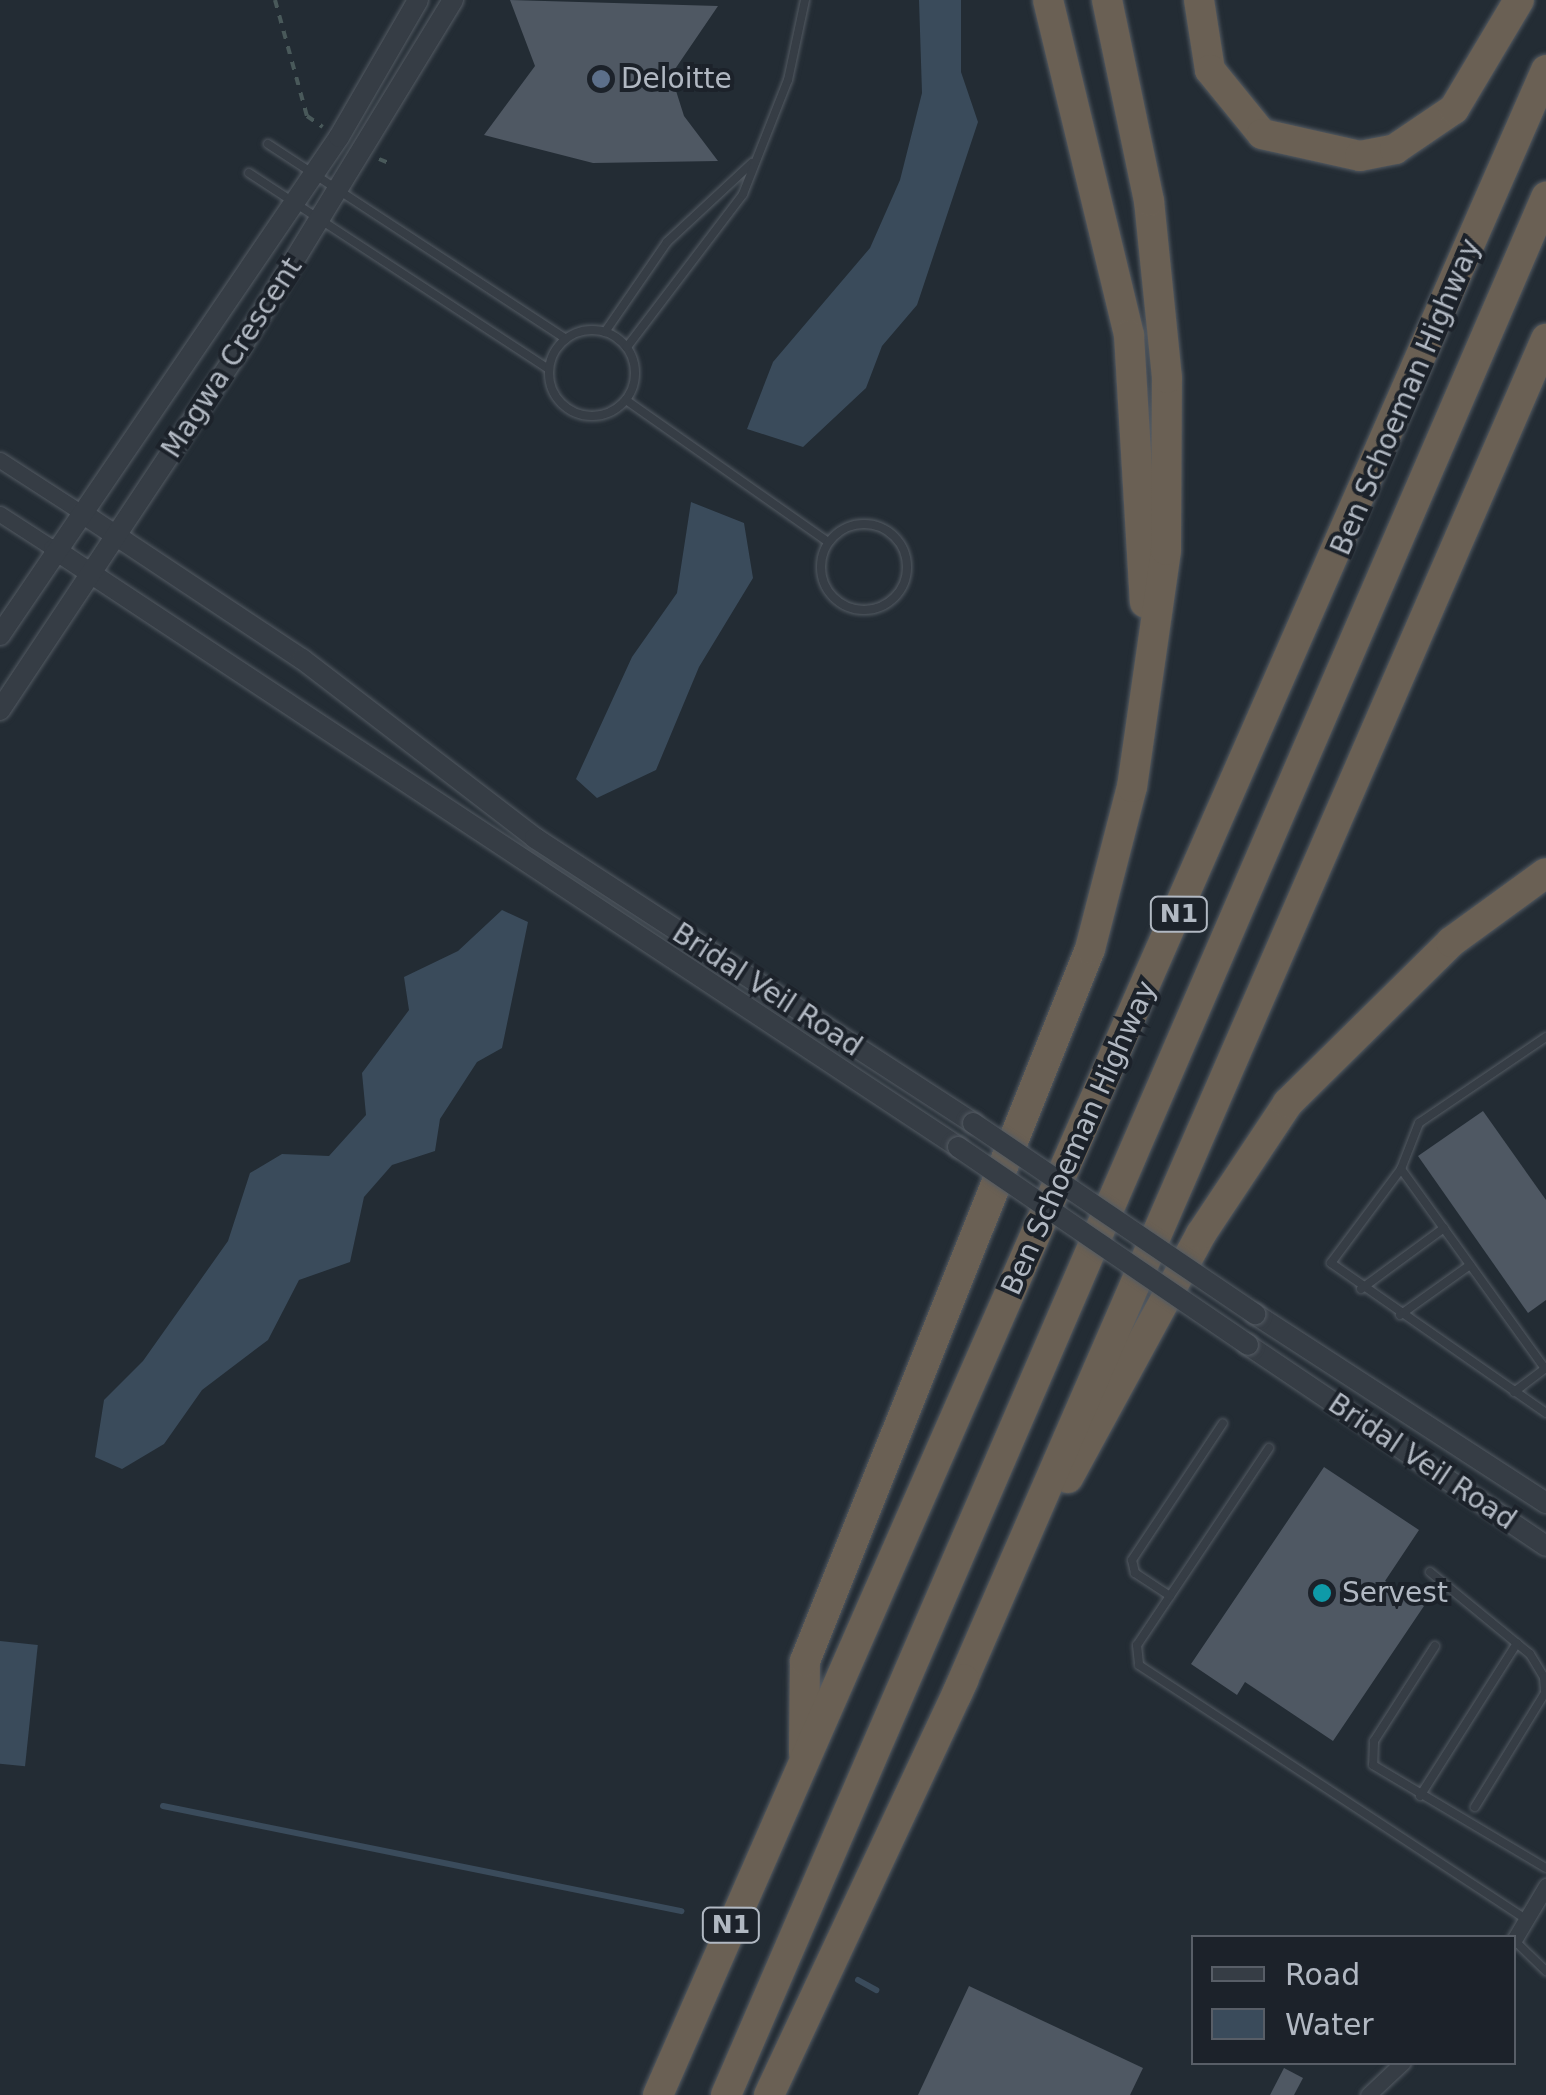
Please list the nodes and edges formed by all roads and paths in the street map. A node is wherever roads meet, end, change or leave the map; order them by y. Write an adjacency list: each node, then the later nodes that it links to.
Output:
1 (274, 0): 10 (path)
2 (418, 0): 10 (street, Magwa Crescent)
3 (453, 0): 12 (street, Magwa Crescent)
4 (806, 0): 14 (lane)
5 (1048, 0): 35 (highway)
6 (1107, 0): 35 (highway)
7 (1198, 0): 8 (highway)
8 (1519, 0)
9 (1546, 70): 58 (highway, Ben Schoeman Highway / N1)
10 (339, 137): 16 (street, Magwa Crescent)
11 (268, 144): 16 (lane)
12 (366, 153): 13 (path); 17 (street, Magwa Crescent)
13 (389, 163)
14 (752, 163): 21 (lane); 24 (lane)
15 (249, 173): 19 (lane)
16 (312, 173): 17 (lane); 19 (street, Magwa Crescent)
17 (340, 191): 20 (street, Magwa Crescent); 22 (lane)
18 (1546, 197): 69 (highway, Ben Schoeman Highway / N1)
19 (293, 202): 20 (lane); 28 (street, Magwa Crescent)
20 (321, 220): 25 (lane); 30 (street, Magwa Crescent)
21 (605, 332): 22 (lane); 24 (lane)
22 (566, 338): 25 (lane)
23 (1546, 339): 57 (highway)
24 (627, 347): 26 (lane)
25 (549, 369): 26 (lane)
26 (626, 400): 31 (lane)
27 (0, 460): 28 (street, Bridal Veil Road)
28 (82, 513): 30 (street, Bridal Veil Road); 32 (street, Magwa Crescent)
29 (0, 514): 32 (street, Bridal Veil Road)
30 (116, 534): 33 (street, Magwa Crescent); 50 (street, Bridal Veil Road, bridge)
31 (828, 542): 31 (lane)
32 (54, 550): 33 (street, Bridal Veil Road); 34 (street, Magwa Crescent)
33 (89, 574): 36 (street, Magwa Crescent); 49 (street, Bridal Veil Road, bridge)
34 (0, 635)
35 (1148, 666): 58 (highway)
36 (0, 710)
37 (1546, 876): 57 (highway)
38 (1546, 1036): 39 (lane)
39 (1401, 1169): 40 (lane); 42 (lane)
40 (1444, 1228): 41 (lane); 42 (lane)
41 (1470, 1265): 43 (lane); 44 (lane)
42 (1361, 1289): 43 (lane)
43 (1400, 1315): 45 (lane)
44 (1546, 1368): 45 (lane)
45 (1514, 1392): 46 (lane)
46 (1546, 1413)
47 (1224, 1423): 54 (lane)
48 (1269, 1448): 54 (lane)
49 (1454, 1484): 51 (street, Bridal Veil Road); 52 (street)
50 (1546, 1504)
51 (1546, 1546)
52 (1546, 1555)
53 (1430, 1572): 55 (lane)
54 (1170, 1596): 63 (lane)
55 (1517, 1643): 59 (lane); 60 (lane)
56 (1435, 1646): 59 (lane)
57 (956, 1696): 70 (highway)
58 (804, 1756): 68 (highway, Ben Schoeman Highway / N1)
59 (1420, 1796): 61 (lane)
60 (1475, 1807)
61 (1546, 1868)
62 (1546, 1886): 63 (street)
63 (1526, 1919): 64 (street)
64 (1516, 1936)
65 (1516, 1942): 66 (lane)
66 (1546, 1971)
67 (1400, 2065): 71 (street)
68 (658, 2095)
69 (726, 2095)
70 (769, 2095)
71 (1368, 2095)

